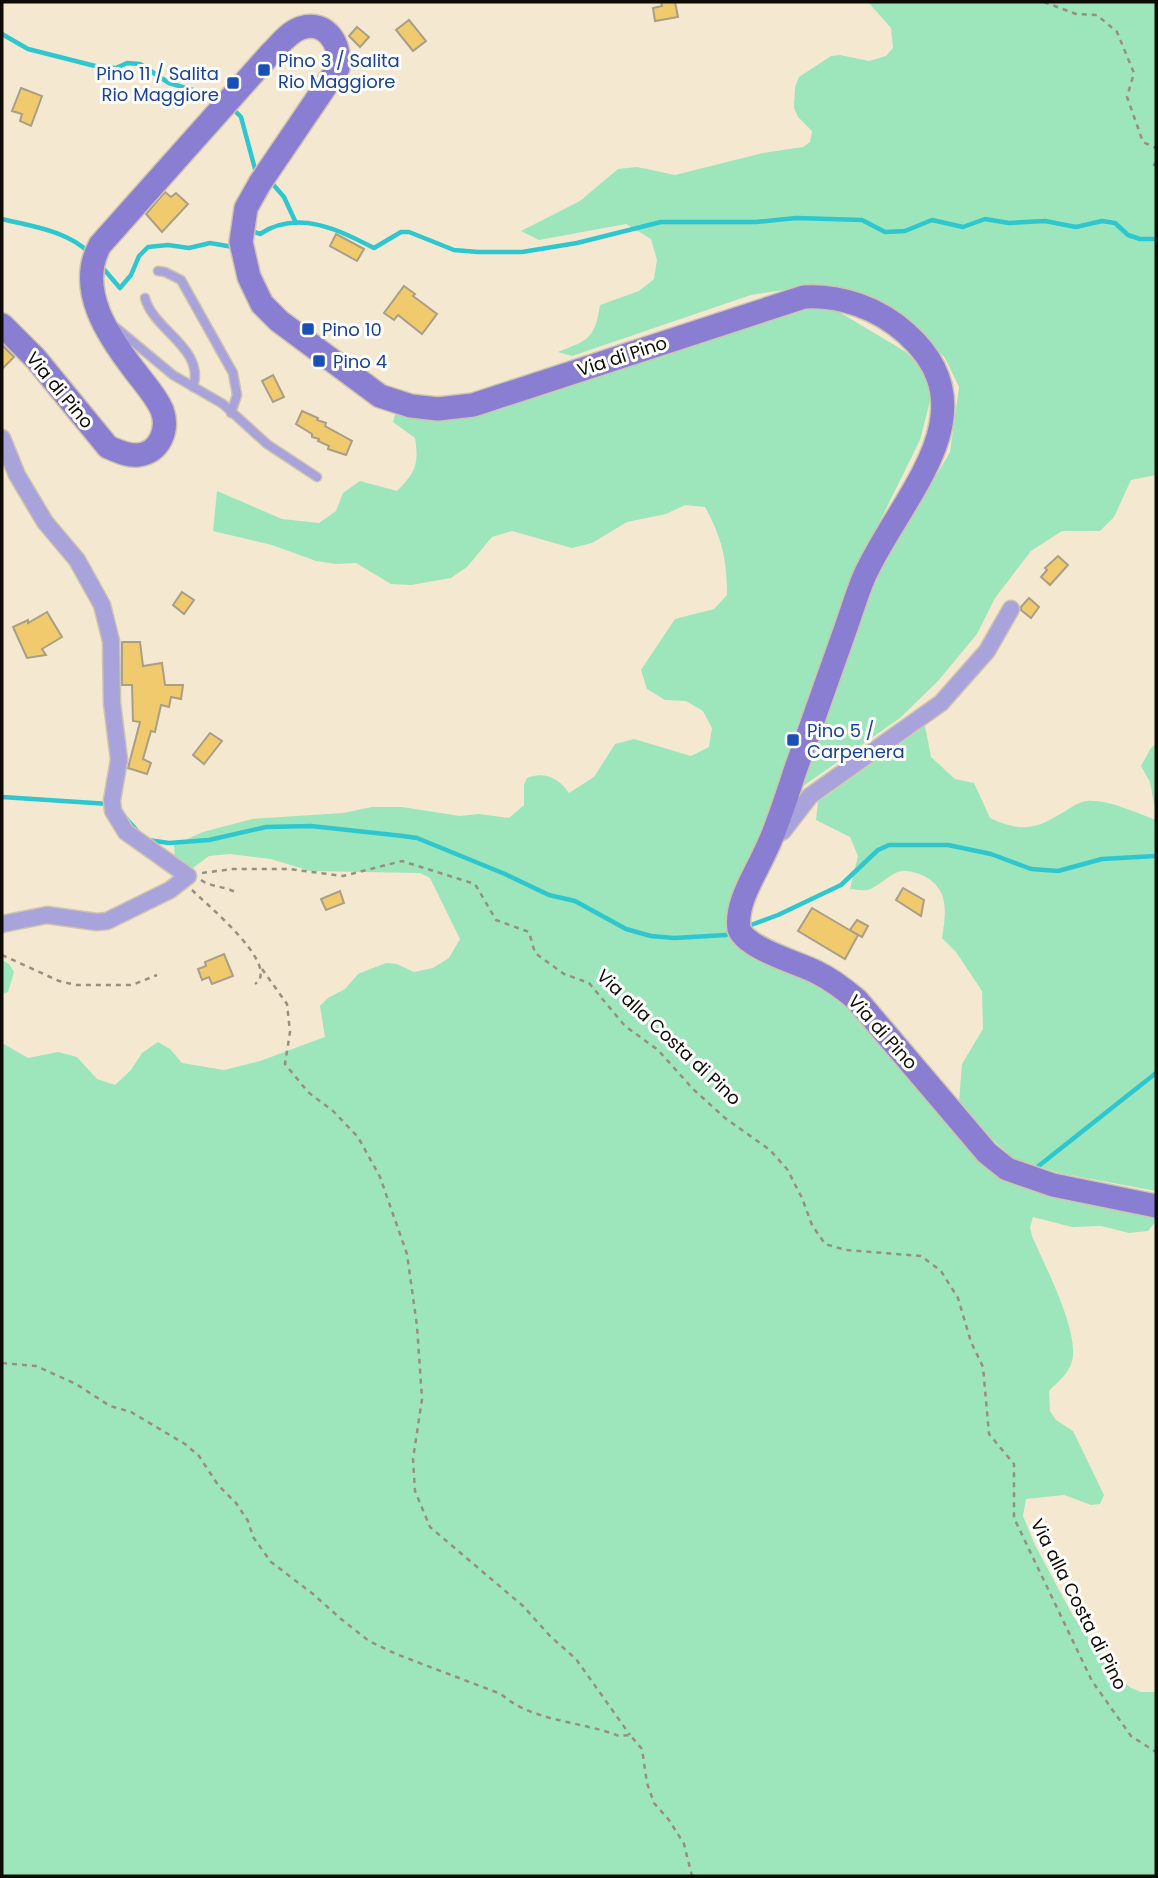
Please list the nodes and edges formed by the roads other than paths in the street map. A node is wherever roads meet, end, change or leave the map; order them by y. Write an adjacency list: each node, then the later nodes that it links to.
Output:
1 (158, 271): 6 (lane)
2 (145, 298): 5 (lane)
3 (104, 324): 4 (street, Via di Pino); 5 (lane); 10 (street, Via di Pino)
4 (2, 325)
5 (193, 387): 6 (lane)
6 (231, 412): 8 (lane)
7 (2, 439): 11 (street)
8 (317, 477)
9 (1011, 609): 10 (street)
10 (772, 839): 12 (street, Via di Pino)
11 (2, 924)
12 (1156, 1206)

